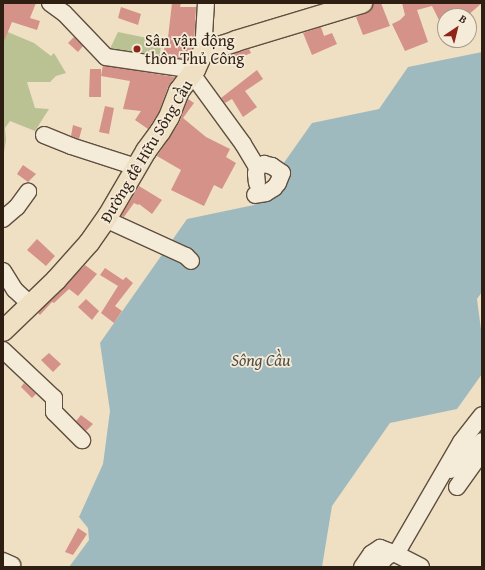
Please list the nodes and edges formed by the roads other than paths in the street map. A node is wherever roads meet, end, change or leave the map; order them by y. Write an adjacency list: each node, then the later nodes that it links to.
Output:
1 (50, 3): 5 (street)
2 (206, 3): 4 (street)
3 (362, 3): 4 (main road)
4 (203, 52): 5 (main road, Đường đê Hữu Sông Cầu)
5 (193, 72): 7 (main road, Đường đê Hữu Sông Cầu); 8 (street)
6 (44, 135): 7 (street)
7 (136, 167): 11 (main road, Đường đê Hữu Sông Cầu)
8 (257, 167): 8 (street)
9 (28, 192): 10 (street)
10 (4, 217)
11 (105, 219): 12 (street); 14 (main road, Đường đê Hữu Sông Cầu)
12 (191, 261)
13 (3, 271): 14 (street)
14 (31, 305): 15 (main road, Đường đê Hữu Sông Cầu)
15 (3, 331)
16 (3, 350): 18 (street)
17 (482, 415): 21 (street)
18 (82, 440)
19 (482, 441): 21 (street)
20 (482, 452): 22 (street)
21 (438, 483): 23 (street)
22 (457, 487)
23 (396, 554): 24 (street); 25 (street); 26 (street)
24 (362, 567)
25 (379, 567)
26 (421, 567)

